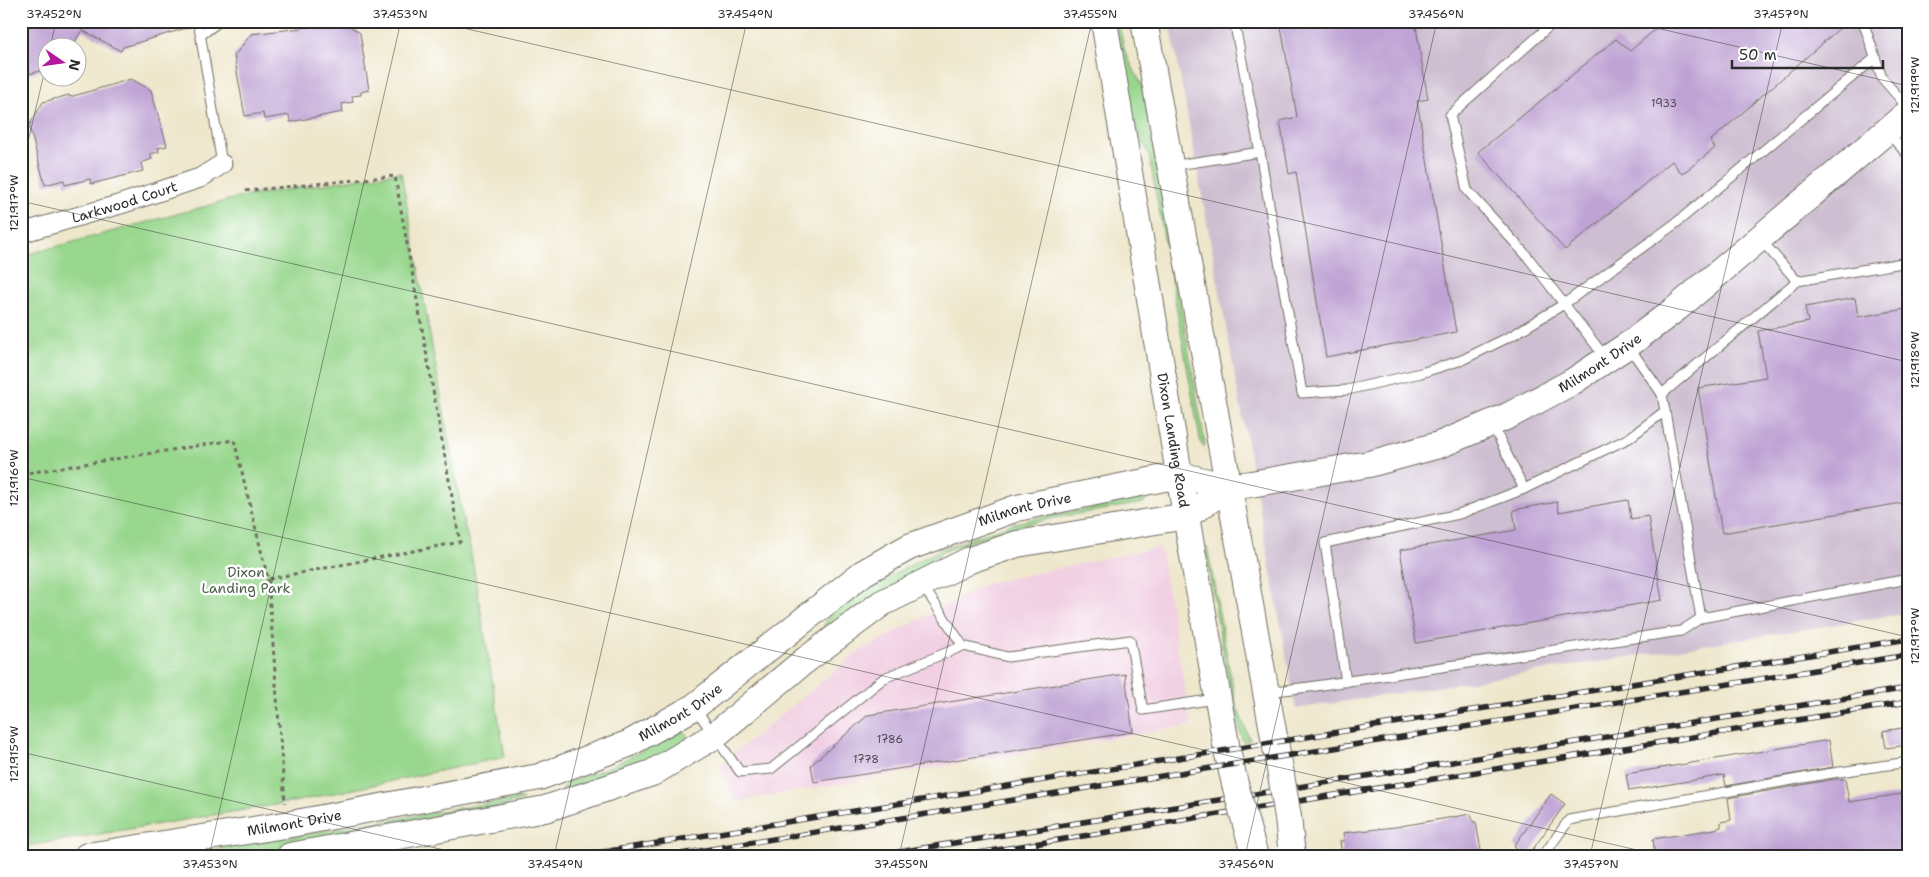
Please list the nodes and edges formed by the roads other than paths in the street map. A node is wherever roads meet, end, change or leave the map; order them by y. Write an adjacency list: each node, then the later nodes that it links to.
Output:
1 (198, 21): 8 (lane)
2 (220, 21): 8 (lane)
3 (1104, 21): 27 (street, Dixon Landing Road)
4 (1144, 21): 16 (street)
5 (1234, 21): 13 (lane)
6 (1556, 21): 21 (lane)
7 (1863, 21): 9 (lane)
8 (200, 35): 15 (lane)
9 (1875, 58): 10 (lane); 21 (lane)
10 (1908, 108)
11 (1908, 113): 12 (street, Milmont Drive)
12 (1887, 131): 14 (lane); 18 (street, Milmont Drive)
13 (1260, 152): 16 (lane); 21 (lane)
14 (1908, 155)
15 (222, 164): 17 (street, Larkwood Court)
16 (1170, 167): 28 (street)
17 (22, 229)
18 (1759, 238): 20 (lane); 22 (street, Milmont Drive)
19 (1908, 262): 20 (lane)
20 (1797, 280): 24 (lane)
21 (1564, 304): 23 (lane)
22 (1628, 345): 23 (street, Milmont Drive); 24 (lane)
23 (1606, 359): 26 (street, Milmont Drive)
24 (1662, 394): 25 (lane)
25 (1665, 411): 29 (lane); 33 (lane)
26 (1491, 423): 28 (street, Milmont Drive); 29 (lane)
27 (1180, 475): 28 (street, Milmont Drive); 30 (street, Dixon Landing Road); 38 (street, Milmont Drive)
28 (1229, 487): 30 (street, Milmont Drive); 36 (street)
29 (1524, 489): 35 (lane)
30 (1186, 516): 32 (street, Milmont Drive); 37 (street, Dixon Landing Road)
31 (1908, 579): 33 (lane)
32 (922, 584): 34 (lane); 39 (street, Milmont Drive)
33 (1701, 618): 35 (lane)
34 (963, 646): 37 (lane); 39 (lane)
35 (1346, 682): 36 (lane)
36 (1266, 692): 44 (street, bridge)
37 (1218, 699): 43 (street, Dixon Landing Road, bridge)
38 (694, 707): 39 (lane); 41 (street, Milmont Drive)
39 (714, 736): 42 (street, Milmont Drive)
40 (1908, 762): 45 (lane)
41 (87, 856)
42 (290, 856)
43 (1255, 856)
44 (1292, 856)
45 (1543, 856)

